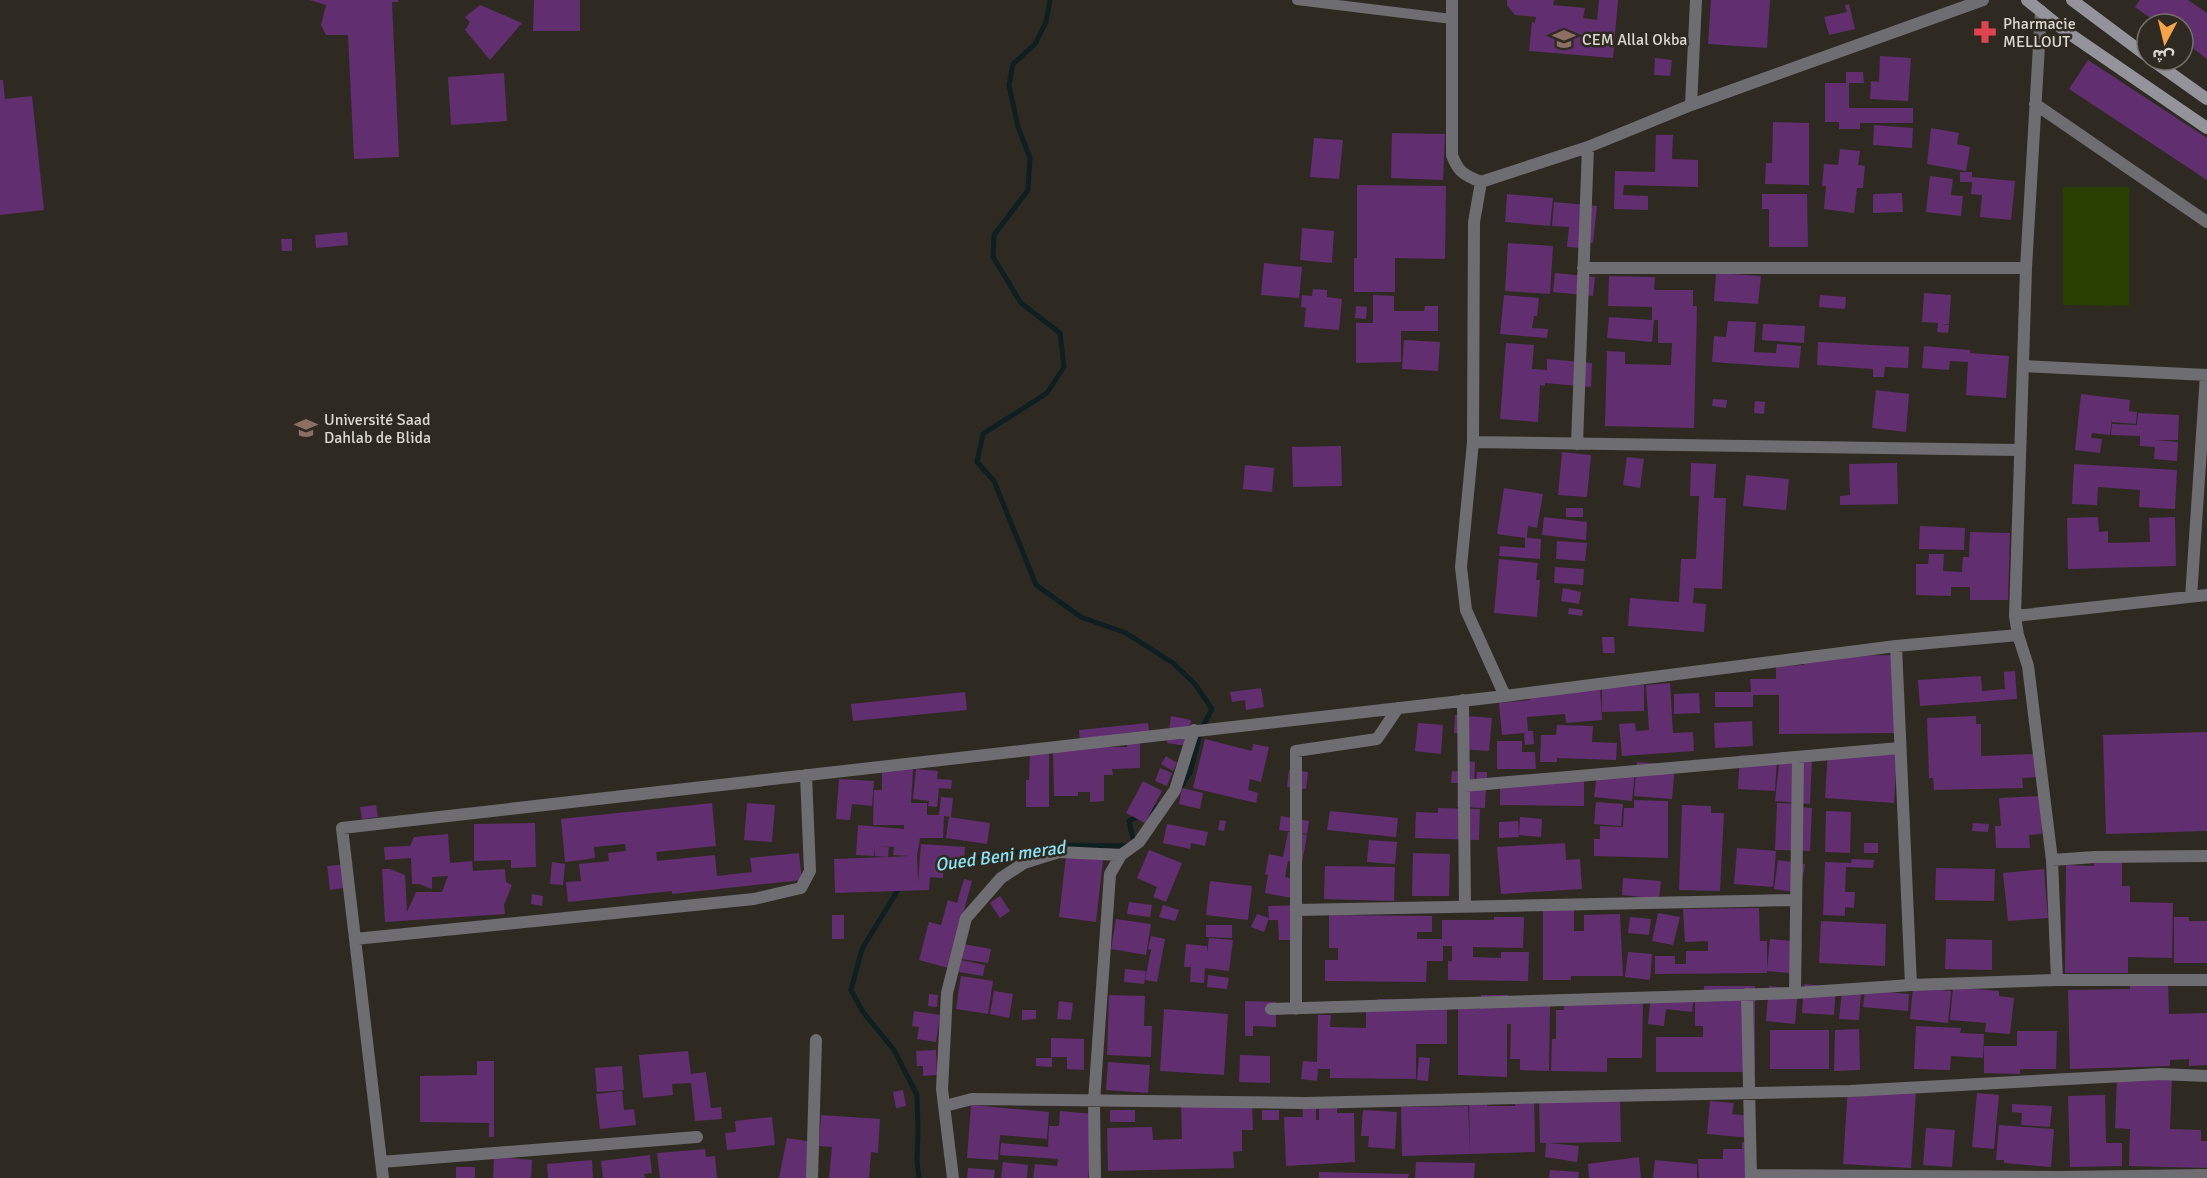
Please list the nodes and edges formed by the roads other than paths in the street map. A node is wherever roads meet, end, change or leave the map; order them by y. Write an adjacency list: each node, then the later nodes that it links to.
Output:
1 (1297, 0): 8 (lane)
2 (1452, 0): 8 (street)
3 (1696, 0): 13 (street)
4 (1983, 0): 13 (street)
5 (2027, 0): 7 (street)
6 (2072, 0): 9 (street)
7 (2041, 11): 12 (street); 14 (street)
8 (1452, 19): 16 (street)
9 (2135, 47)
10 (2169, 72): 11 (street)
11 (2207, 99)
12 (2035, 104): 17 (street); 19 (street)
13 (1691, 105): 15 (street)
14 (2207, 128)
15 (1587, 147): 16 (street); 18 (street)
16 (1481, 182): 22 (street)
17 (2207, 222)
18 (1583, 268): 19 (street); 23 (street)
19 (2026, 268): 20 (street)
20 (2024, 366): 21 (street); 24 (street)
21 (2206, 375): 26 (street)
22 (1473, 442): 23 (street); 30 (street)
23 (1577, 444): 24 (street)
24 (2019, 450): 27 (street)
25 (2207, 595): 26 (street)
26 (2191, 597): 27 (street)
27 (2015, 616): 28 (street)
28 (2018, 635): 29 (street); 40 (street)
29 (1896, 646): 30 (street); 34 (street)
30 (1505, 696): 31 (street)
31 (1464, 700): 32 (street); 37 (street)
32 (1398, 708): 33 (street); 43 (street)
33 (1194, 730): 36 (street); 38 (street)
34 (1900, 748): 35 (street); 47 (street)
35 (1798, 757): 37 (street); 41 (street)
36 (806, 775): 44 (street); 44 (street)
37 (1464, 786): 42 (street)
38 (1121, 855): 55 (street); 56 (street)
39 (2207, 856): 40 (street)
40 (2052, 860): 45 (street)
41 (1796, 900): 42 (street); 48 (street)
42 (1465, 907): 43 (street)
43 (1296, 910): 51 (street)
44 (355, 939): 58 (street)
45 (2057, 980): 46 (street); 47 (street)
46 (2207, 980)
47 (1911, 985): 48 (street)
48 (1795, 993): 49 (street)
49 (1747, 994): 51 (street); 54 (street)
50 (1271, 1009): 51 (street)
51 (1296, 1009)
52 (816, 1040): 62 (street)
53 (2207, 1076): 54 (street)
54 (1749, 1092): 55 (street); 60 (street)
55 (1094, 1101): 56 (street); 64 (street)
56 (945, 1106): 63 (street)
57 (697, 1137): 58 (street)
58 (381, 1162): 61 (street)
59 (2207, 1175): 60 (street)
60 (1751, 1176)
61 (383, 1178)
62 (812, 1178)
63 (953, 1178)
64 (1095, 1178)

